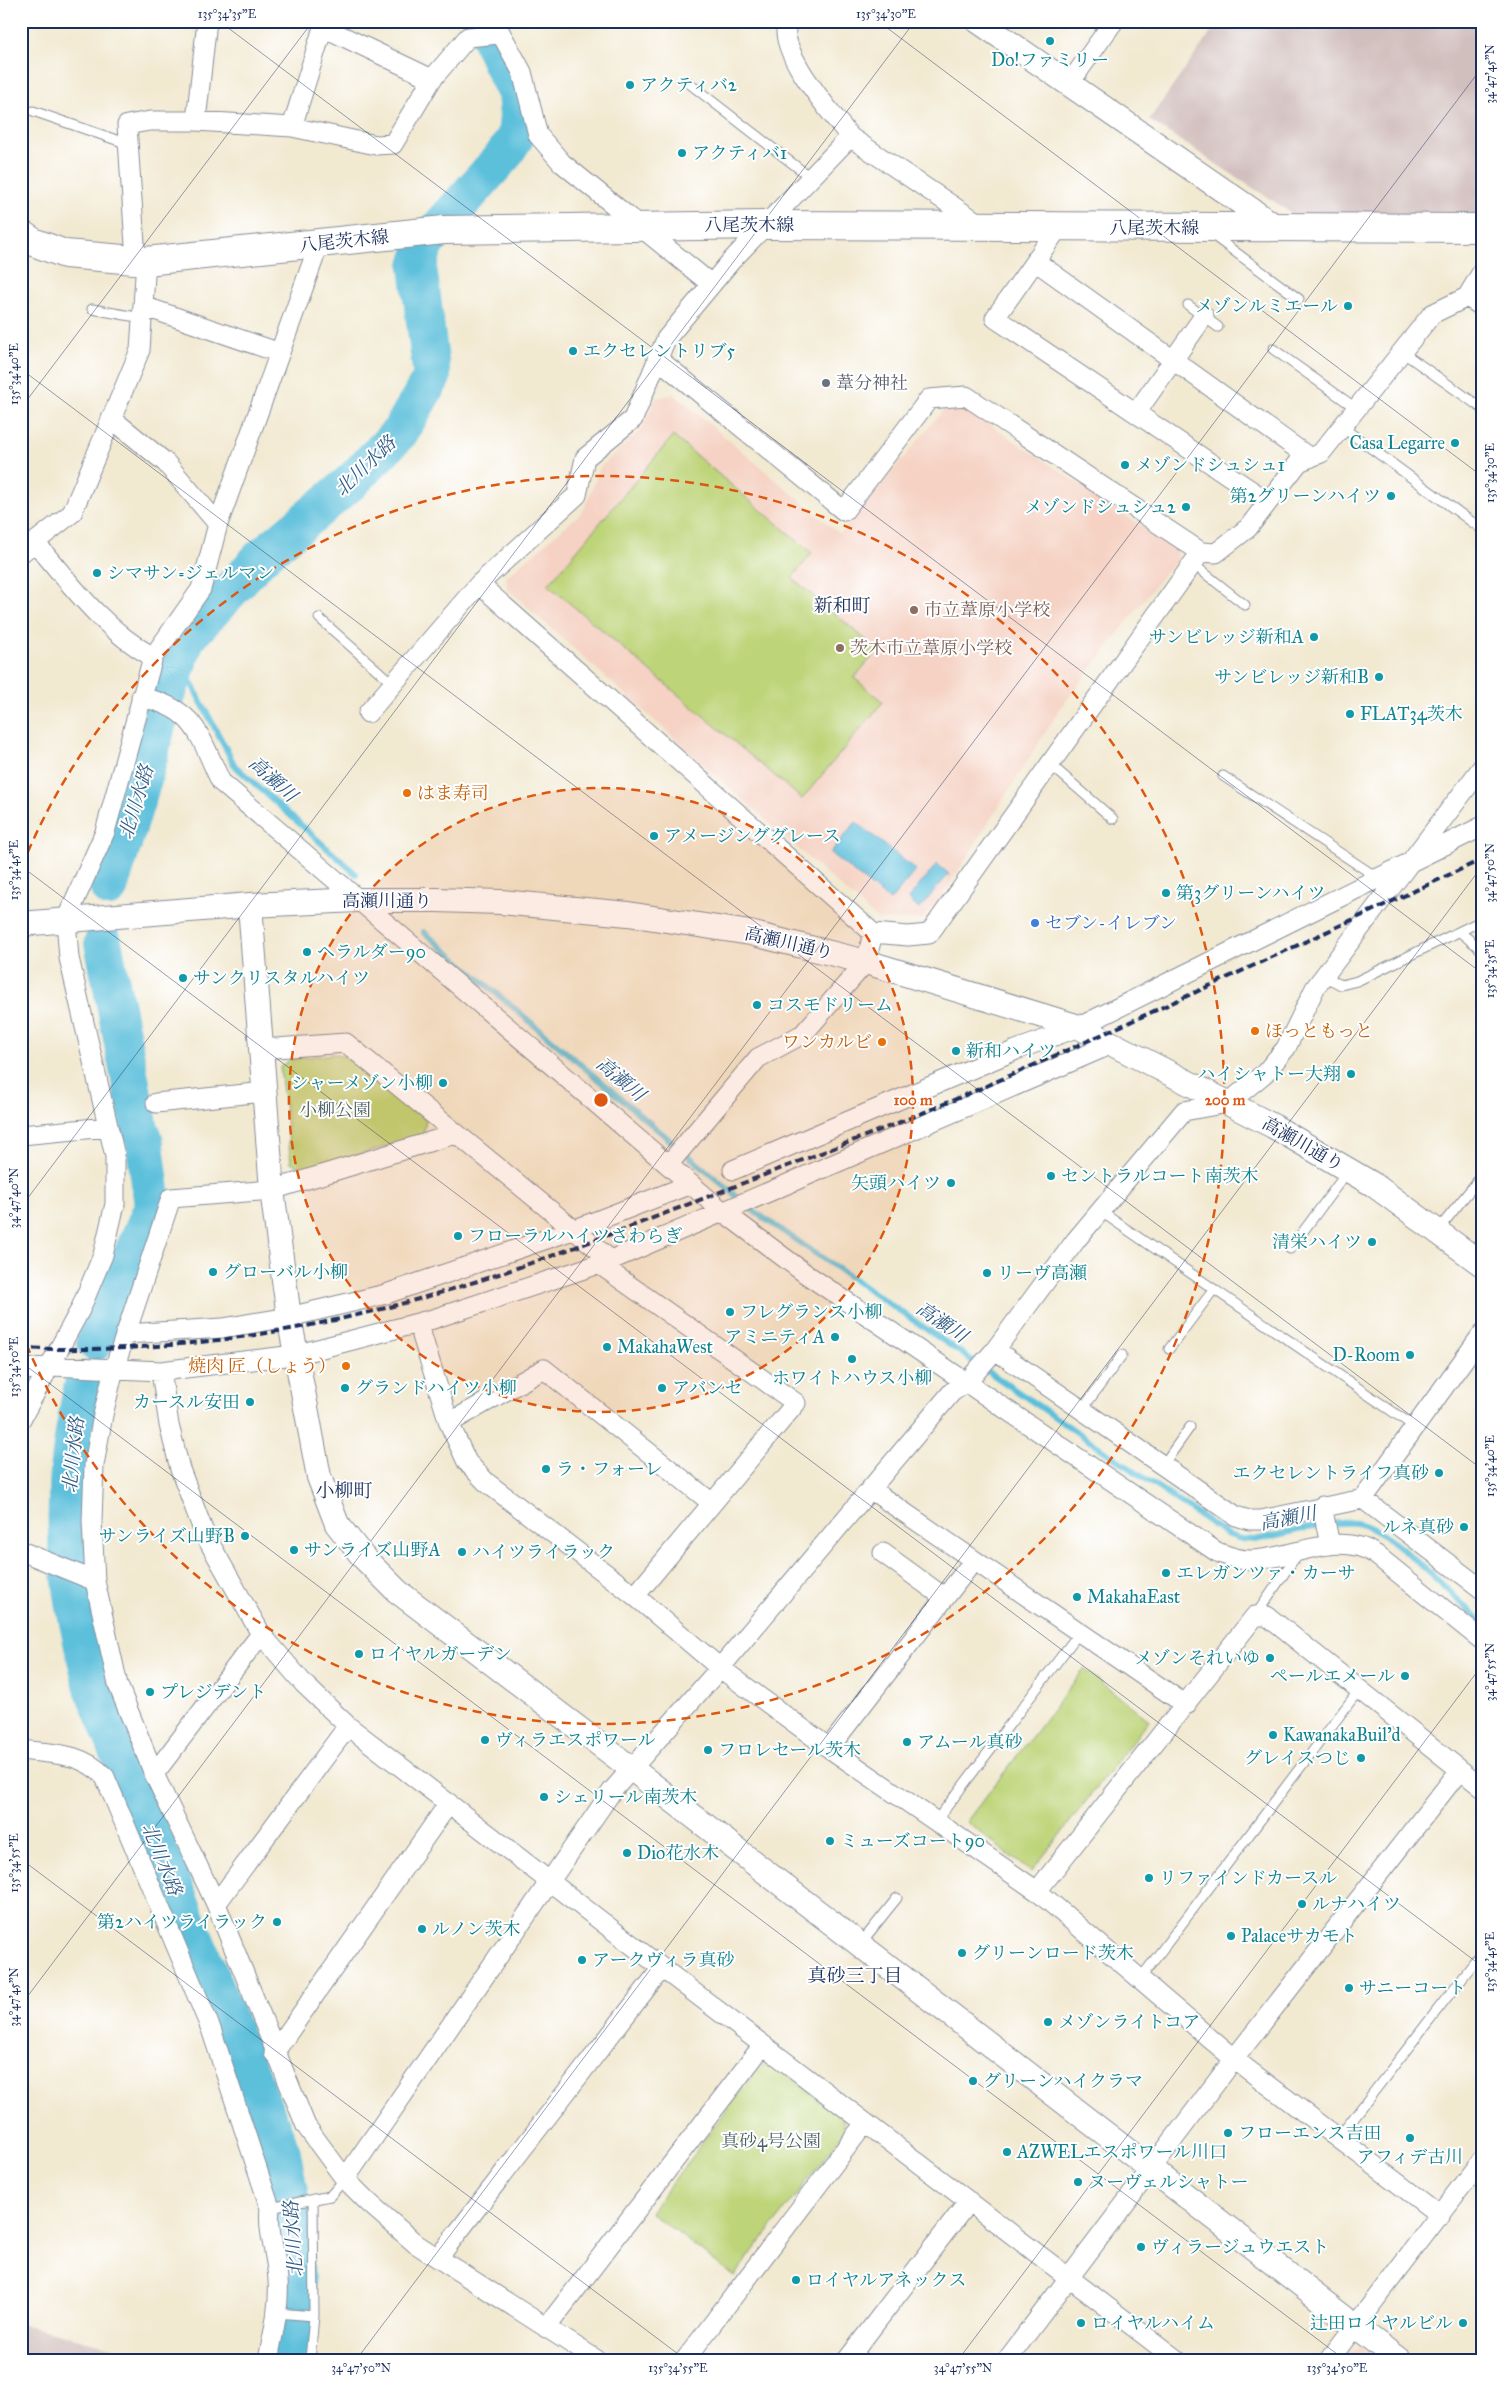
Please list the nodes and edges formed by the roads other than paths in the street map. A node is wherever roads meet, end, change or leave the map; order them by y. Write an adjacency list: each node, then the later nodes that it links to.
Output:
1 (207, 21): 11 (street)
2 (788, 21): 13 (street)
3 (978, 21): 9 (street)
4 (1114, 21): 9 (street)
5 (324, 24): 7 (street); 12 (street)
6 (497, 28): 7 (street); 17 (street)
7 (432, 79): 12 (street)
8 (686, 81): 15 (lane)
9 (1069, 84): 22 (street)
10 (32, 111): 14 (lane)
11 (196, 121): 12 (street); 14 (street)
12 (292, 126)
13 (850, 137): 15 (street); 18 (street)
14 (128, 144): 25 (street)
15 (810, 177): 16 (street)
16 (764, 225): 17 (main road, 八尾茨木線); 18 (main road, 八尾茨木線); 28 (street)
17 (642, 226): 24 (main road, 八尾茨木線); 28 (street)
18 (982, 226): 19 (main road, 八尾茨木線)
19 (1059, 227): 20 (main road, 八尾茨木線); 26 (street)
20 (1202, 228): 22 (main road, 八尾茨木線); 29 (lane)
21 (1483, 228): 22 (main road, 八尾茨木線)
22 (1279, 229)
23 (21, 234): 25 (main road, 八尾茨木線)
24 (319, 244): 25 (main road, 八尾茨木線); 37 (street)
25 (141, 260): 33 (street)
26 (1035, 261): 39 (street); 42 (street)
27 (1483, 270): 30 (street)
28 (711, 284): 38 (street)
29 (1299, 299)
30 (1475, 302): 36 (street)
31 (1188, 305): 34 (lane)
32 (92, 309): 33 (lane)
33 (143, 312): 37 (street); 43 (street)
34 (1211, 321): 39 (street)
35 (1273, 349): 40 (lane)
36 (1402, 352): 40 (street); 41 (lane)
37 (280, 354): 47 (street)
38 (657, 358): 50 (street); 51 (street)
39 (1173, 360): 42 (street); 45 (street)
40 (1357, 409): 44 (street)
41 (1483, 410)
42 (1136, 413): 46 (street)
43 (111, 418): 47 (street); 49 (street)
44 (1342, 427): 45 (street); 48 (lane)
45 (1310, 458): 46 (street)
46 (1268, 502): 50 (street)
47 (218, 524): 54 (street)
48 (1483, 530)
49 (27, 544): 54 (street)
50 (1197, 558): 52 (lane); 58 (street)
51 (479, 584): 55 (street); 70 (street)
52 (1245, 605)
53 (319, 618): 55 (lane)
54 (153, 657): 56 (street)
55 (393, 684): 57 (street)
56 (146, 698): 65 (street); 67 (street)
57 (368, 713)
58 (1050, 764): 61 (lane); 70 (street)
59 (1483, 766): 63 (street)
60 (1223, 776): 64 (lane)
61 (1113, 819)
62 (1483, 826): 63 (street)
63 (1407, 864): 64 (street); 74 (street)
64 (1378, 879): 75 (street)
65 (358, 900): 66 (street, 高瀬川通り); 73 (street, 高瀬川通り); 84 (street)
66 (250, 905): 67 (street, 高瀬川通り); 77 (street)
67 (66, 920): 69 (street, 高瀬川通り); 81 (street)
68 (1483, 920): 71 (lane)
69 (21, 924)
70 (873, 932): 73 (street)
71 (1460, 932): 72 (lane); 74 (lane)
72 (1483, 951)
73 (866, 962): 75 (street, 高瀬川通り); 84 (street)
74 (1324, 976): 79 (street)
75 (1079, 1027): 76 (street, 高瀬川通り); 85 (street)
76 (1112, 1044): 79 (street, 高瀬川通り); 90 (street)
77 (262, 1049): 78 (street); 82 (street)
78 (265, 1092): 80 (street); 89 (street)
79 (1228, 1103): 86 (street, 高瀬川通り); 91 (street)
80 (156, 1104)
81 (106, 1127): 83 (street); 106 (street)
82 (455, 1134): 89 (street); 92 (street)
83 (21, 1135)
84 (670, 1162): 88 (street)
85 (733, 1170)
86 (1349, 1170): 93 (street, 高瀬川通り); 94 (lane)
87 (1483, 1174): 93 (lane)
88 (691, 1184): 90 (street); 92 (street)
89 (272, 1190): 98 (street); 100 (street)
90 (726, 1209): 95 (street); 110 (street)
91 (1100, 1211): 97 (lane); 103 (street)
92 (572, 1230): 95 (street); 98 (street)
93 (1437, 1231): 96 (street, 高瀬川通り)
94 (1290, 1249)
95 (605, 1262): 99 (street); 119 (street)
96 (1483, 1265)
97 (1214, 1289): 102 (lane); 115 (lane)
98 (289, 1317): 100 (street); 104 (street)
99 (418, 1323): 104 (street); 113 (street)
100 (125, 1334): 107 (street)
101 (1483, 1334): 115 (street)
102 (1169, 1349)
103 (993, 1353): 110 (street); 111 (street)
104 (295, 1355): 109 (street); 140 (street)
105 (1122, 1355): 111 (lane)
106 (51, 1366): 107 (street); 108 (street); 112 (street)
107 (114, 1369): 109 (street); 126 (street)
108 (21, 1370)
109 (161, 1371): 132 (street)
110 (970, 1379): 117 (street); 123 (street)
111 (1082, 1410): 116 (street)
112 (21, 1418)
113 (449, 1423): 119 (street); 128 (street)
114 (1190, 1426): 116 (lane)
115 (1415, 1427): 118 (street)
116 (1163, 1466): 120 (street)
117 (870, 1489): 125 (street); 134 (street)
118 (1363, 1499): 120 (street); 127 (street)
119 (712, 1503): 128 (street)
120 (1323, 1509): 121 (street)
121 (1330, 1542): 123 (street); 133 (street)
122 (21, 1551): 126 (street)
123 (1299, 1552): 130 (lane)
124 (884, 1553): 129 (street)
125 (974, 1560): 129 (street); 131 (street)
126 (90, 1578): 142 (street)
127 (1483, 1590)
128 (635, 1596): 134 (street)
129 (945, 1598): 138 (street)
130 (1255, 1616): 135 (street); 136 (street)
131 (1079, 1633): 136 (street); 145 (lane)
132 (261, 1634): 137 (street); 142 (street)
133 (1483, 1641)
134 (720, 1668): 138 (street); 140 (street)
135 (1359, 1690): 141 (street); 153 (lane)
136 (1186, 1705): 147 (street)
137 (348, 1726): 144 (street); 149 (street)
138 (829, 1748): 145 (street)
139 (21, 1750): 164 (street)
140 (632, 1769): 146 (street); 150 (street)
141 (1460, 1770): 143 (street); 156 (street)
142 (154, 1774): 149 (street)
143 (1483, 1788)
144 (449, 1803): 146 (street); 155 (street)
145 (936, 1821): 147 (street)
146 (550, 1880): 152 (street); 161 (street)
147 (1037, 1891): 153 (street)
148 (897, 1898): 150 (lane)
149 (216, 1904): 155 (street)
150 (860, 1945): 160 (street)
151 (1483, 1951): 158 (lane)
152 (662, 1968): 154 (street); 166 (street)
153 (1140, 1979): 156 (street)
154 (763, 2045): 157 (street); 171 (street)
155 (274, 2053): 161 (street)
156 (1234, 2059): 158 (street); 160 (street)
157 (865, 2122): 163 (street); 176 (street)
158 (1338, 2138): 165 (street)
159 (1483, 2158): 165 (street)
160 (1152, 2169): 167 (street); 170 (street)
161 (345, 2179): 162 (lane); 166 (street)
162 (313, 2199): 164 (lane); 169 (lane)
163 (969, 2201): 167 (street); 177 (street)
164 (276, 2206): 168 (street)
165 (1440, 2216): 170 (street)
166 (438, 2258): 171 (street)
167 (1069, 2277): 172 (street); 178 (street)
168 (281, 2313): 169 (lane); 173 (street)
169 (311, 2316): 174 (lane)
170 (1354, 2327): 179 (street); 180 (street)
171 (546, 2328): 175 (street)
172 (1172, 2358)
173 (268, 2360)
174 (310, 2360)
175 (596, 2360)
176 (685, 2360)
177 (847, 2360)
178 (1007, 2360)
179 (1329, 2360)
180 (1399, 2360)

